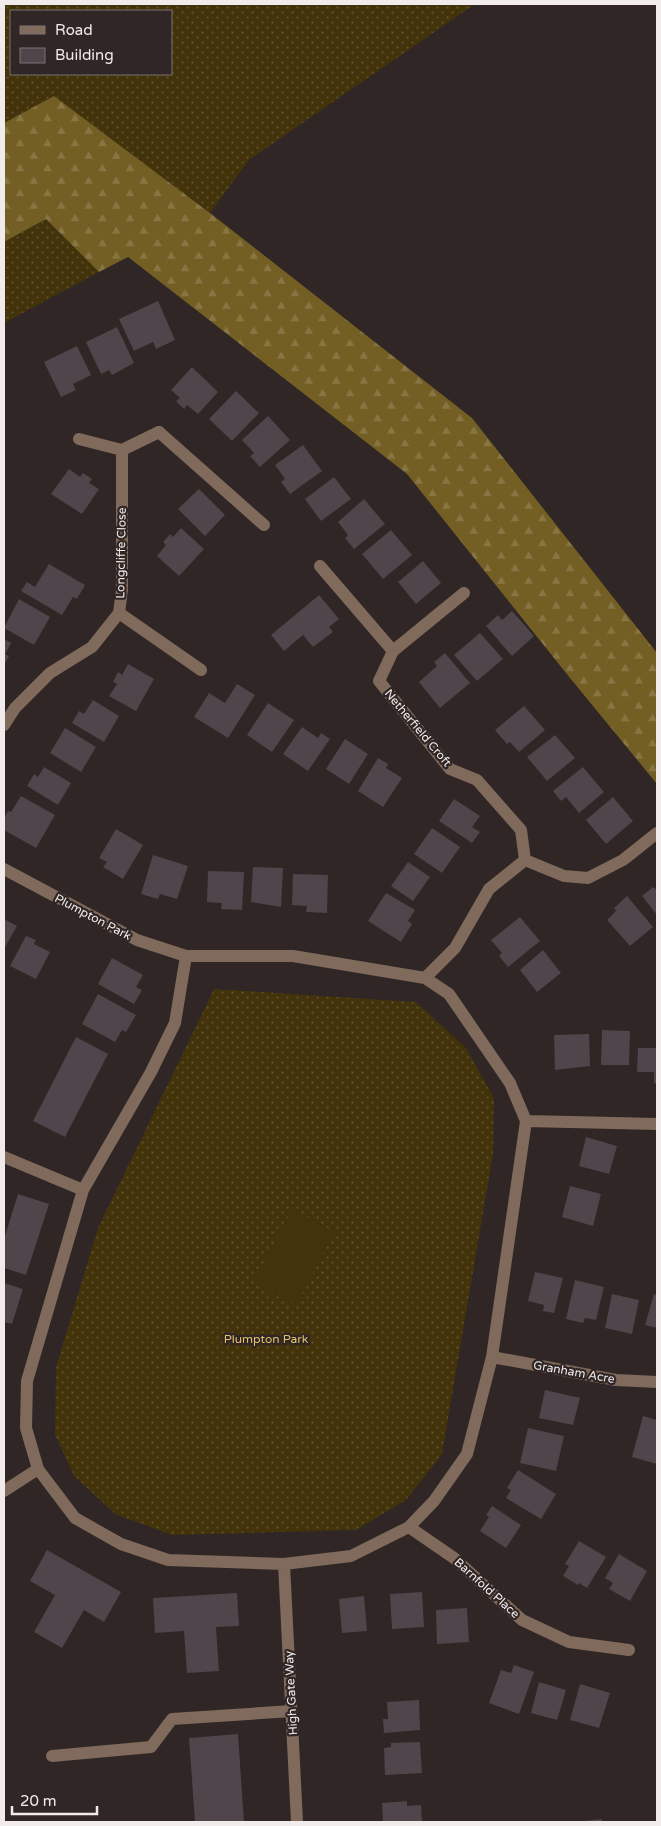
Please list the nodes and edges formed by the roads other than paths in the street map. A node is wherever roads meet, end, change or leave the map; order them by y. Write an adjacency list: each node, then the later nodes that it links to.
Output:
1 (79, 439): 2 (street)
2 (122, 450): 3 (street); 6 (street, Longcliffe Close)
3 (264, 526)
4 (320, 566): 7 (street)
5 (464, 593): 7 (street)
6 (119, 613): 8 (street); 9 (street, Longcliffe Close)
7 (393, 651): 11 (street, Netherfield Croft)
8 (200, 670)
9 (4, 725)
10 (657, 833): 11 (street)
11 (525, 860): 14 (street)
12 (4, 869): 13 (street, Plumpton Park)
13 (186, 956): 14 (street, Plumpton Park); 18 (street)
14 (425, 978): 15 (street, Plumpton Park)
15 (526, 1121): 16 (street); 19 (street)
16 (657, 1124)
17 (4, 1157): 18 (street)
18 (83, 1190): 21 (street)
19 (492, 1357): 20 (street, Granham Acre); 23 (street)
20 (657, 1382)
21 (38, 1469): 22 (street); 24 (street)
22 (4, 1491)
23 (409, 1526): 24 (street); 25 (street, Barnfold Place)
24 (284, 1564): 26 (street, High Gate Way)
25 (629, 1650)
26 (292, 1711): 27 (street); 28 (street, High Gate Way)
27 (52, 1756)
28 (297, 1822)

